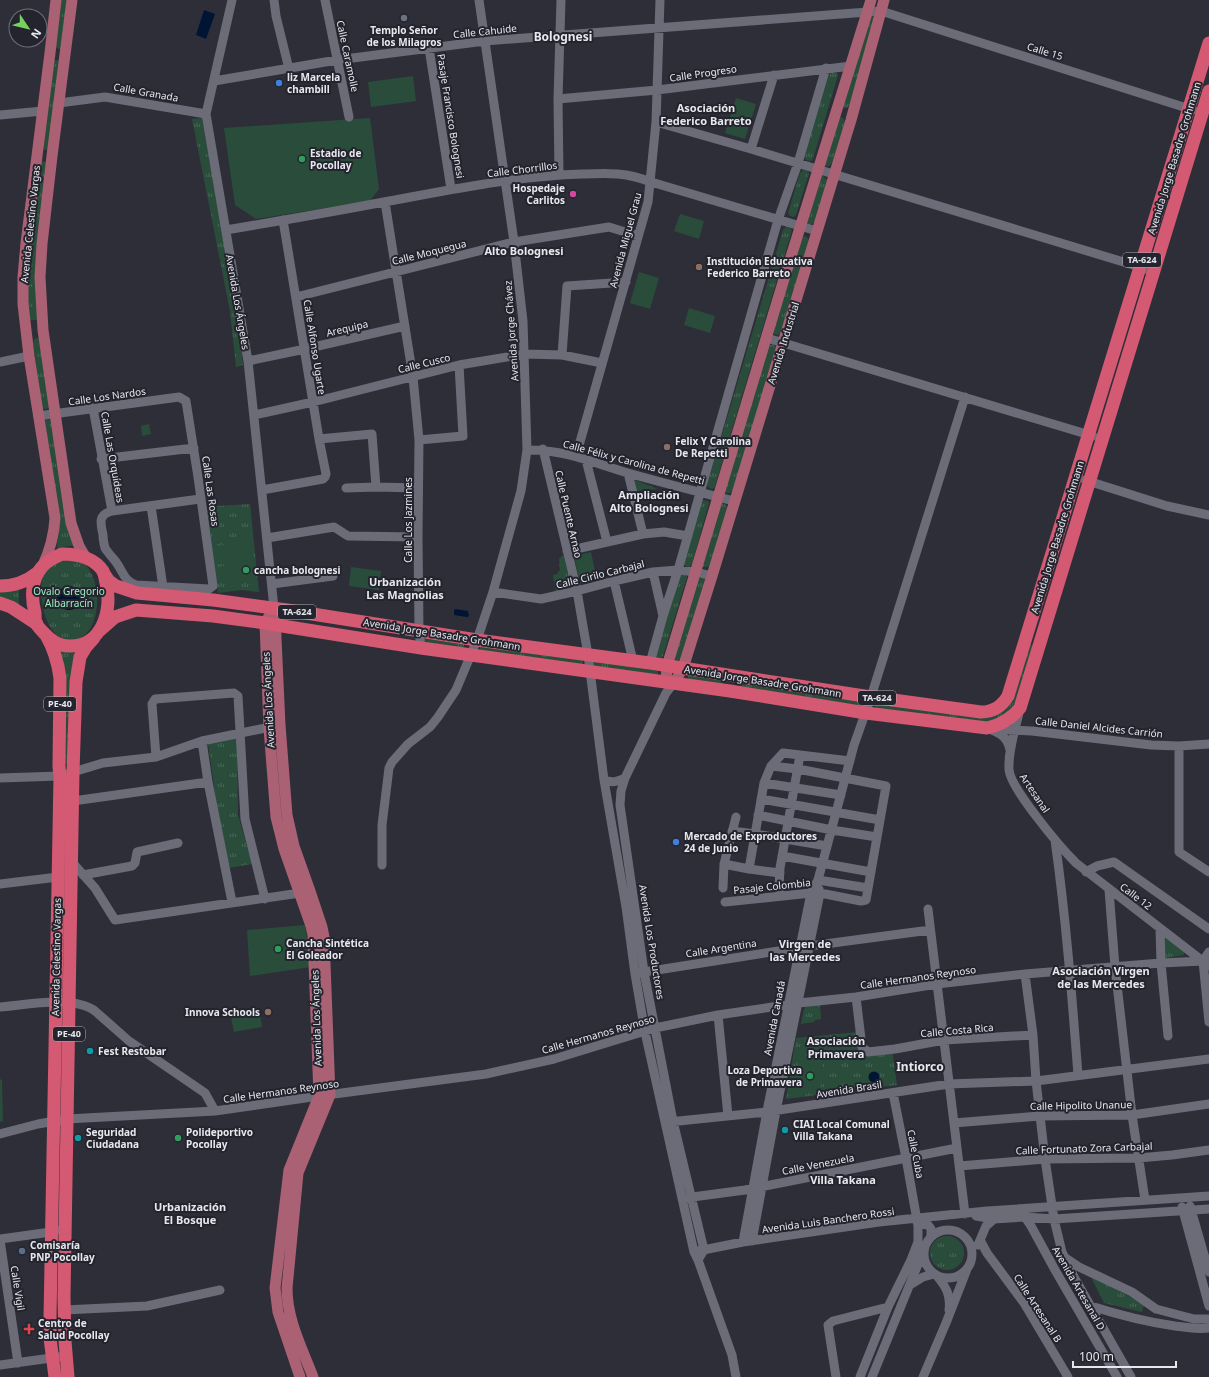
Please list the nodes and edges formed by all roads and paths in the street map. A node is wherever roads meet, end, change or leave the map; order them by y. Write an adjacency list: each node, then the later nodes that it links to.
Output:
1 (56, 0): 18 (main road, Avenida Celestino Vargas)
2 (72, 0): 19 (main road, Avenida Celestino Vargas)
3 (232, 0): 25 (street, Avenida Los Ángeles)
4 (274, 0): 23 (street)
5 (325, 0): 20 (street, Calle Caramolle)
6 (479, 0): 15 (street, Avenida Jorge Chávez)
7 (561, 0): 14 (street)
8 (660, 0): 13 (street, Avenida Miguel Grau)
9 (871, 0): 12 (main road, Avenida Industrial)
10 (884, 0): 11 (main road, Avenida Industrial)
11 (881, 11): 12 (street, Calle Cahuide); 30 (street, Calle 15); 43 (main road, Avenida Industrial)
12 (867, 12): 13 (street, Calle Cahuide); 21 (main road, Avenida Industrial)
13 (658, 29): 14 (street, Calle Cahuide); 26 (street, Avenida Miguel Grau)
14 (560, 35): 15 (street, Calle Cahuide); 28 (street)
15 (485, 41): 17 (street, Calle Cahuide); 44 (street, Avenida Jorge Chávez)
16 (1209, 43): 30 (highway, Avenida Jorge Basadre Grohmann / TA-624)
17 (429, 48): 20 (street, Calle Cahuide); 46 (street, Pasaje Francisco Bolognesi)
18 (50, 53): 19 (main road); 31 (main road, Avenida Celestino Vargas)
19 (66, 56): 29 (main road, Avenida Celestino Vargas)
20 (337, 60): 23 (street, Calle Cahuide); 35 (street, Calle Caramolle)
21 (851, 66): 22 (street, Calle Progreso); 41 (main road, Avenida Industrial)
22 (826, 68): 24 (street, Calle Progreso); 40 (street)
23 (289, 69): 25 (street, Calle Cahuide)
24 (774, 75): 26 (street, Calle Progreso); 37 (street)
25 (214, 81): 33 (street, Avenida Los Ángeles)
26 (656, 90): 28 (street, Calle Progreso); 36 (street, Avenida Miguel Grau)
27 (1209, 91): 32 (highway, Avenida Jorge Basadre Grohmann / TA-624)
28 (558, 99): 42 (street)
29 (59, 104): 33 (street, Calle Granada); 39 (main road, Avenida Celestino Vargas)
30 (1189, 108): 32 (street, Calle 15); 55 (highway, Avenida Jorge Basadre Grohmann / TA-624)
31 (43, 111): 34 (street); 38 (main road, Avenida Celestino Vargas)
32 (1202, 112): 57 (highway, Avenida Jorge Basadre Grohmann / TA-624)
33 (206, 114): 51 (street, Avenida Los Ángeles)
34 (0, 115)
35 (349, 117)
36 (656, 122): 37 (street); 45 (street, Avenida Miguel Grau)
37 (751, 148): 40 (street)
38 (37, 156): 39 (main road); 62 (main road, Avenida Celestino Vargas)
39 (52, 156): 61 (main road, Avenida Celestino Vargas)
40 (798, 163): 41 (street); 49 (street)
41 (818, 169): 43 (street); 50 (main road, Avenida Industrial)
42 (558, 175): 44 (street, Calle Chorrillos); 45 (street, Calle Chorrillos)
43 (834, 175): 52 (main road, Avenida Industrial); 55 (street)
44 (505, 181): 46 (street, Calle Chorrillos); 54 (street, Avenida Jorge Chávez)
45 (651, 182): 49 (street, Calle Chorrillos); 53 (street, Avenida Miguel Grau)
46 (451, 189): 47 (street, Calle Chorrillos)
47 (385, 202): 48 (street, Calle Chorrillos); 56 (street, Calle Los Jazmines)
48 (283, 220): 51 (street, Calle Chorrillos); 59 (street, Calle Alfonso Ugarte)
49 (778, 220): 50 (street, Calle Chorrillos); 98 (street)
50 (801, 227): 52 (street, Calle Chorrillos); 63 (main road, Avenida Industrial)
51 (226, 230): 69 (street, Avenida Los Ángeles)
52 (817, 231): 64 (main road, Avenida Industrial)
53 (638, 236): 54 (street, Calle Moquegua); 58 (street, Avenida Miguel Grau)
54 (514, 242): 56 (street, Calle Moquegua); 66 (street, Avenida Jorge Chávez)
55 (1140, 267): 57 (street); 81 (highway, Avenida Jorge Basadre Grohmann / TA-624)
56 (396, 271): 59 (street, Calle Moquegua); 60 (street, Calle Los Jazmines)
57 (1154, 272): 83 (highway, Avenida Jorge Basadre Grohmann / TA-624)
58 (626, 282): 67 (street); 71 (street, Avenida Miguel Grau)
59 (296, 297): 65 (street, Calle Alfonso Ugarte)
60 (405, 326): 65 (street, Arequipa); 73 (street, Calle Los Jazmines)
61 (43, 330): 62 (main road); 78 (main road, Avenida Celestino Vargas)
62 (26, 332): 68 (main road, Avenida Celestino Vargas)
63 (767, 338): 64 (street); 99 (main road, Avenida Industrial)
64 (783, 342): 75 (street); 101 (main road, Avenida Industrial)
65 (304, 349): 69 (street, Arequipa); 76 (street, Calle Alfonso Ugarte)
66 (525, 354): 67 (street, Calle Cusco); 72 (street, Calle Cusco); 86 (street, Avenida Jorge Chávez)
67 (562, 355): 71 (street, Calle Cusco)
68 (29, 356): 70 (street); 80 (main road, Avenida Celestino Vargas)
69 (248, 361): 79 (street, Avenida Los Ángeles)
70 (0, 362)
71 (602, 363): 88 (street, Avenida Miguel Grau)
72 (459, 366): 73 (street, Calle Cusco); 84 (street)
73 (413, 377): 76 (street, Calle Cusco); 84 (street, Calle Los Jazmines)
74 (180, 397): 77 (street, Calle Los Nardos); 85 (street, Calle Las Rosas)
75 (965, 397): 81 (street); 149 (street, Avenida Canadá)
76 (313, 402): 79 (street, Calle Cusco); 82 (street, Calle Alfonso Ugarte)
77 (93, 408): 78 (street, Calle Los Nardos); 89 (street, Calle Las Orquídeas)
78 (55, 414): 80 (street, Calle Los Nardos); 111 (main road, Avenida Celestino Vargas)
79 (254, 415): 97 (street, Avenida Los Ángeles)
80 (38, 416): 112 (main road, Avenida Celestino Vargas)
81 (1089, 434): 83 (street); 92 (highway, Avenida Jorge Basadre Grohmann / TA-624)
82 (319, 439): 94 (street); 97 (street, Calle Alfonso Ugarte)
83 (1103, 439): 93 (highway, Avenida Jorge Basadre Grohmann / TA-624)
84 (419, 440): 96 (street, Calle Los Jazmines)
85 (194, 448): 89 (street); 100 (street, Calle Las Rosas)
86 (527, 450): 87 (street, Calle Félix y Carolina de Repetti); 123 (street, Avenida Jorge Chávez)
87 (543, 450): 88 (street, Calle Félix y Carolina de Repetti); 110 (street, Calle Puente Arnao)
88 (576, 456): 90 (street, Calle Félix y Carolina de Repetti)
89 (101, 459): 103 (street, Calle Las Orquídeas)
90 (586, 460): 91 (street, Calle Félix y Carolina de Repetti); 109 (street)
91 (628, 472): 98 (street, Calle Félix y Carolina de Repetti); 105 (street)
92 (1076, 478): 93 (street); 136 (highway, Avenida Jorge Basadre Grohmann / TA-624)
93 (1090, 482): 104 (street); 137 (highway, Avenida Jorge Basadre Grohmann / TA-624)
94 (376, 487): 95 (street); 96 (street)
95 (346, 488)
96 (418, 488): 107 (street, Calle Los Jazmines)
97 (262, 490): 108 (street, Avenida Los Ángeles)
98 (701, 492): 99 (street, Calle Félix y Carolina de Repetti); 106 (street)
99 (719, 497): 101 (street, Calle Félix y Carolina de Repetti); 116 (main road, Avenida Industrial)
100 (200, 499): 102 (street); 125 (street, Calle Las Rosas)
101 (734, 501): 118 (main road, Avenida Industrial)
102 (152, 506): 103 (street); 122 (street)
103 (112, 511): 122 (street)
104 (1209, 515)
105 (643, 534): 106 (street); 109 (street)
106 (688, 536): 113 (street)
107 (418, 537): 108 (street); 132 (street, Calle Los Jazmines)
108 (267, 538): 120 (street, Avenida Los Ángeles)
109 (607, 542): 110 (street)
110 (567, 551): 124 (street, Calle Puente Arnao)
111 (86, 558): 112 (highway); 114 (highway)
112 (40, 569): 121 (highway); 130 (highway)
113 (678, 570): 115 (street, Calle Cirilo Carbajal); 116 (street, Calle Cirilo Carbajal); 129 (street)
114 (103, 572): 125 (highway, Avenida Jorge Basadre Grohmann / TA-624); 134 (highway)
115 (653, 572): 119 (street, Calle Cirilo Carbajal); 129 (street)
116 (696, 572): 118 (street, Calle Cirilo Carbajal); 143 (main road, Avenida Industrial)
117 (332, 576): 120 (street)
118 (712, 576): 144 (main road, Avenida Industrial)
119 (614, 581): 124 (street, Calle Cirilo Carbajal); 141 (street)
120 (272, 584): 127 (street, Avenida Los Ángeles)
121 (0, 586)
122 (163, 587): 125 (street)
123 (493, 592): 124 (street, Calle Cirilo Carbajal); 135 (street, Avenida Jorge Chávez)
124 (577, 592): 140 (street, Calle Puente Arnao)
125 (211, 594): 127 (highway, Avenida Jorge Basadre Grohmann / TA-624); 128 (highway)
126 (0, 603): 130 (highway)
127 (274, 608): 131 (main road, Avenida Los Ángeles); 132 (highway, Avenida Jorge Basadre Grohmann / TA-624)
128 (213, 616): 131 (highway, Avenida Jorge Basadre Grohmann / TA-624); 134 (highway, Avenida Jorge Basadre Grohmann / TA-624)
129 (663, 616): 142 (street)
130 (37, 624): 133 (highway)
131 (270, 624): 138 (highway, Avenida Jorge Basadre Grohmann / TA-624); 152 (main road, Avenida Los Ángeles); 153 (main road, Avenida Los Ángeles)
132 (419, 631): 135 (highway, Avenida Jorge Basadre Grohmann / TA-624); 138 (street, Calle Los Jazmines)
133 (46, 635): 134 (highway); 168 (highway, Avenida Celestino Vargas / PE-40)
134 (96, 635): 167 (highway, Avenida Celestino Vargas / PE-40)
135 (477, 640): 139 (street, Avenida Jorge Chávez); 140 (highway, Avenida Jorge Basadre Grohmann / TA-624)
136 (1025, 641): 137 (highway); 149 (highway, Avenida Jorge Basadre Grohmann / TA-624)
137 (1039, 645): 150 (highway, Avenida Jorge Basadre Grohmann / TA-624)
138 (421, 648): 139 (highway, Avenida Jorge Basadre Grohmann / TA-624)
139 (472, 655): 145 (highway, Avenida Jorge Basadre Grohmann / TA-624); 201 (street, Avenida Jorge Chávez)
140 (588, 655): 141 (highway, Avenida Jorge Basadre Grohmann / TA-624); 145 (street, Calle Puente Arnao)
141 (633, 661): 142 (highway, Avenida Jorge Basadre Grohmann / TA-624)
142 (650, 663): 143 (highway, Avenida Jorge Basadre Grohmann / TA-624)
143 (667, 666): 144 (highway, Avenida Jorge Basadre Grohmann / TA-624); 147 (main road, Avenida Industrial)
144 (683, 668): 146 (highway, Avenida Jorge Basadre Grohmann / TA-624); 147 (main road, Avenida Industrial)
145 (590, 672): 147 (highway, Avenida Jorge Basadre Grohmann / TA-624); 172 (street, Avenida Los Productores)
146 (732, 677): 148 (highway); 149 (highway, Avenida Jorge Basadre Grohmann / TA-624)
147 (670, 682): 148 (highway, Avenida Jorge Basadre Grohmann / TA-624); 170 (street, Avenida Los Productores)
148 (730, 691): 151 (highway, Avenida Jorge Basadre Grohmann / TA-624)
149 (871, 698): 151 (street, Avenida Canadá)
150 (1020, 708): 154 (highway, Avenida Jorge Basadre Grohmann / TA-624); 155 (street, Artesanal); 156 (street)
151 (866, 713): 154 (highway, Avenida Jorge Basadre Grohmann / TA-624); 164 (street, Avenida Canadá)
152 (280, 725): 153 (street); 221 (main road, Avenida Los Ángeles)
153 (269, 728): 157 (street); 214 (main road, Avenida Los Ángeles)
154 (987, 728): 155 (street, Calle Daniel Alcides Carrión); 161 (street)
155 (1015, 730): 156 (street, Calle Daniel Alcides Carrión); 161 (street, Artesanal)
156 (1032, 731): 160 (street, Calle Daniel Alcides Carrión)
157 (240, 733): 158 (street); 163 (street); 217 (street)
158 (202, 741): 163 (street); 173 (street)
159 (1209, 744): 160 (street, Calle Daniel Alcides Carrión)
160 (1179, 746): 200 (street)
161 (1010, 751): 190 (street, Artesanal)
162 (800, 755): 164 (street); 165 (street); 166 (street)
163 (156, 757): 167 (street)
164 (850, 761): 171 (street, Avenida Canadá)
165 (772, 766): 166 (street); 174 (street)
166 (798, 769): 171 (street); 175 (street)
167 (73, 772): 168 (street); 178 (highway, Avenida Celestino Vargas / PE-40)
168 (60, 776): 169 (street); 193 (highway, Avenida Celestino Vargas / PE-40)
169 (0, 778)
170 (625, 778): 172 (street); 232 (street, Avenida Los Productores)
171 (846, 778): 176 (street, Avenida Canadá); 183 (street)
172 (604, 780): 232 (street, Avenida Los Productores)
173 (208, 782): 178 (street); 218 (street)
174 (764, 783): 175 (street); 177 (street)
175 (795, 787): 176 (street); 179 (street)
176 (841, 795): 180 (street, Avenida Canadá)
177 (761, 799): 179 (street); 181 (street)
178 (73, 801): 192 (highway, Avenida Celestino Vargas / PE-40)
179 (792, 804): 180 (street); 184 (street)
180 (836, 812): 183 (street); 185 (street, Avenida Canadá)
181 (758, 815): 184 (street); 187 (street)
182 (736, 816): 186 (street, Pasaje Colombia)
183 (880, 820): 188 (street)
184 (788, 821): 185 (street); 189 (street)
185 (832, 830): 188 (street); 194 (street, Avenida Canadá)
186 (732, 831): 187 (street); 199 (street, Pasaje Colombia)
187 (755, 834): 189 (street); 202 (street)
188 (877, 837): 203 (street)
189 (785, 839): 194 (street); 195 (street)
190 (1055, 839): 204 (street, Calle 12); 231 (street)
191 (178, 843): 207 (street)
192 (72, 844): 193 (highway); 196 (highway, Avenida Celestino Vargas / PE-40)
193 (58, 845): 208 (highway, Avenida Celestino Vargas / PE-40)
194 (827, 846): 197 (street, Avenida Canadá)
195 (782, 856): 197 (street); 206 (street)
196 (72, 861): 207 (street); 237 (highway, Avenida Celestino Vargas / PE-40)
197 (823, 863): 203 (street); 209 (street, Avenida Canadá)
198 (1209, 863): 200 (street)
199 (724, 864): 202 (street); 211 (street, Pasaje Colombia)
200 (1197, 864): 205 (street)
201 (382, 865)
202 (749, 868): 206 (street)
203 (871, 872): 212 (street)
204 (1086, 872): 213 (street, Calle 12); 223 (street)
205 (1209, 872)
206 (780, 873): 216 (street)
207 (83, 875): 218 (street)
208 (58, 877): 210 (street); 236 (highway, Avenida Celestino Vargas / PE-40)
209 (818, 880): 212 (street); 215 (street, Avenida Canadá)
210 (0, 884)
211 (723, 888)
212 (868, 888): 215 (street, Pasaje Colombia)
213 (1109, 890): 222 (street, Calle 12); 230 (street)
214 (300, 893): 217 (street); 221 (main road, Avenida Los Ángeles)
215 (816, 893): 216 (street, Pasaje Colombia); 225 (street, Avenida Canadá); 226 (street, Avenida Canadá)
216 (781, 896): 219 (street, Pasaje Colombia)
217 (265, 899): 218 (street)
218 (232, 902)
219 (725, 902)
220 (928, 910): 224 (street)
221 (314, 919): 254 (main road, Avenida Los Ángeles)
222 (1160, 928): 228 (street); 229 (street, Calle 12)
223 (1209, 929)
224 (930, 930): 225 (street, Calle Argentina); 234 (street)
225 (810, 946): 226 (street, Calle Argentina); 238 (street, Avenida Canadá)
226 (800, 948): 232 (street, Calle Argentina); 239 (street, Avenida Canadá)
227 (1209, 952): 229 (street)
228 (1161, 963): 229 (street, Calle Hermanos Reynoso); 230 (street, Calle Hermanos Reynoso); 246 (street)
229 (1206, 963): 242 (street)
230 (1115, 967): 231 (street, Calle Hermanos Reynoso); 249 (street)
231 (1070, 970): 233 (street, Calle Hermanos Reynoso); 250 (street)
232 (640, 973): 243 (street, Avenida Los Productores); 244 (street, Avenida Los Productores)
233 (1026, 974): 234 (street, Calle Hermanos Reynoso); 245 (street, Avenida Artesanal D)
234 (937, 984): 235 (street, Calle Hermanos Reynoso); 247 (street)
235 (856, 996): 238 (street, Calle Hermanos Reynoso); 247 (street, Calle Costa Rica)
236 (56, 1002): 237 (street); 240 (street); 262 (highway, Avenida Celestino Vargas / PE-40)
237 (69, 1002): 256 (street); 261 (highway, Avenida Celestino Vargas / PE-40)
238 (799, 1003): 239 (street, Calle Hermanos Reynoso); 257 (street, Avenida Canadá)
239 (788, 1005): 241 (street, Calle Hermanos Reynoso); 257 (street, Avenida Canadá)
240 (0, 1007)
241 (718, 1015): 243 (street, Calle Hermanos Reynoso); 259 (street)
242 (1209, 1022)
243 (655, 1028): 244 (street, Calle Hermanos Reynoso); 263 (street, Avenida Los Productores)
244 (645, 1032): 254 (street, Calle Hermanos Reynoso); 263 (street, Avenida Los Productores)
245 (1033, 1035): 247 (street, Calle Costa Rica); 251 (street, Avenida Artesanal D)
246 (1168, 1036)
247 (944, 1040): 252 (street)
248 (1209, 1059): 249 (street, Avenida Brasil)
249 (1127, 1070): 250 (street, Avenida Brasil); 258 (street)
250 (1078, 1076): 251 (street, Avenida Brasil)
251 (1036, 1081): 252 (street, Avenida Brasil); 260 (street, Avenida Artesanal D)
252 (949, 1084): 253 (street, Avenida Brasil); 264 (street)
253 (893, 1093): 257 (street, Avenida Brasil); 268 (street, Calle Cuba)
254 (325, 1095): 256 (street, Calle Hermanos Reynoso); 273 (main road, Avenida Los Ángeles)
255 (1209, 1104): 258 (street, Calle Hipolito Unanue)
256 (215, 1111): 261 (street, Calle Hermanos Reynoso)
257 (771, 1112): 259 (street, Avenida Brasil); 272 (street, Avenida Canadá)
258 (1132, 1115): 260 (street, Calle Hipolito Unanue); 269 (street)
259 (728, 1116): 263 (street, Avenida Brasil)
260 (1039, 1116): 264 (street, Calle Hipolito Unanue); 270 (street, Avenida Artesanal D)
261 (67, 1118): 262 (street, Calle Hermanos Reynoso); 288 (highway, Avenida Celestino Vargas / PE-40)
262 (53, 1120): 265 (street, Calle Hermanos Reynoso); 289 (highway, Avenida Celestino Vargas / PE-40)
263 (669, 1122): 276 (street, Avenida Los Productores)
264 (954, 1123): 266 (street)
265 (0, 1134)
266 (957, 1148): 268 (street, Calle Venezuela); 271 (street)
267 (1209, 1150): 269 (street, Calle Fortunato Zora Carbajal)
268 (906, 1158): 272 (street, Calle Venezuela); 286 (street, Calle Cuba)
269 (1139, 1158): 270 (street, Calle Fortunato Zora Carbajal); 277 (street)
270 (1045, 1159): 271 (street, Calle Fortunato Zora Carbajal); 278 (street, Avenida Artesanal D)
271 (959, 1166): 282 (street)
272 (757, 1187): 276 (street, Calle Venezuela); 294 (street, Avenida Canadá); 295 (street, Avenida Canadá)
273 (291, 1193): 322 (main road, Avenida Los Ángeles); 323 (main road, Avenida Los Ángeles)
274 (1209, 1196): 275 (street)
275 (1183, 1197): 277 (street); 280 (street)
276 (686, 1198): 296 (street, Avenida Los Productores); 300 (street, Avenida Los Productores)
277 (1145, 1200): 278 (street)
278 (1052, 1207): 281 (street); 284 (street, Avenida Artesanal D)
279 (1209, 1209): 280 (street)
280 (1187, 1211): 284 (street); 303 (street); 310 (street)
281 (1026, 1213): 283 (street); 284 (street); 329 (street, Avenida Artesanal D)
282 (960, 1215): 283 (street); 285 (street); 287 (street)
283 (994, 1215): 293 (street)
284 (1054, 1219): 301 (street, Avenida Artesanal D)
285 (927, 1222): 286 (street, Avenida Luis Banchero Rossi); 287 (street); 291 (street)
286 (917, 1223): 294 (street, Avenida Luis Banchero Rossi); 311 (street, Calle Cuba)
287 (942, 1224): 290 (street); 291 (street)
288 (65, 1226): 289 (street); 308 (highway, Avenida Celestino Vargas / PE-40)
289 (51, 1232): 292 (street); 307 (highway, Avenida Celestino Vargas / PE-40)
290 (957, 1232): 291 (street); 302 (street)
291 (933, 1236): 297 (street)
292 (0, 1239): 317 (street, Calle Vigil)
293 (980, 1240): 298 (street); 299 (street, Calle Artesanal B)
294 (752, 1241): 295 (street, Avenida Luis Banchero Rossi)
295 (743, 1242): 296 (street, Avenida Luis Banchero Rossi)
296 (704, 1250): 300 (street)
297 (924, 1250): 304 (street); 305 (street)
298 (975, 1250): 299 (street); 302 (street)
299 (987, 1253): 328 (street, Calle Artesanal B)
300 (696, 1256): 324 (street, Avenida Los Productores)
301 (1063, 1256): 309 (street, Avenida Artesanal D); 312 (street)
302 (969, 1264): 304 (street); 313 (street)
303 (1209, 1272)
304 (935, 1275): 305 (street); 313 (street)
305 (910, 1285): 326 (street)
306 (220, 1290): 308 (street)
307 (50, 1297): 308 (highway); 316 (highway, Avenida Celestino Vargas / PE-40)
308 (64, 1304): 315 (highway, Avenida Celestino Vargas / PE-40)
309 (1091, 1306): 314 (street); 330 (street, Avenida Artesanal D)
310 (1209, 1306)
311 (888, 1307): 319 (street, Calle Cuba); 325 (street)
312 (1209, 1319)
313 (946, 1323): 327 (street)
314 (1209, 1328)
315 (66, 1356): 316 (street); 321 (highway, Avenida Celestino Vargas / PE-40)
316 (52, 1358): 317 (street); 320 (highway, Avenida Celestino Vargas / PE-40)
317 (18, 1363): 318 (street)
318 (0, 1365)
319 (862, 1376)
320 (55, 1377)
321 (68, 1377)
322 (300, 1377)
323 (313, 1377)
324 (736, 1377)
325 (836, 1377)
326 (872, 1377)
327 (923, 1377)
328 (1068, 1377)
329 (1117, 1377)
330 (1131, 1377)

